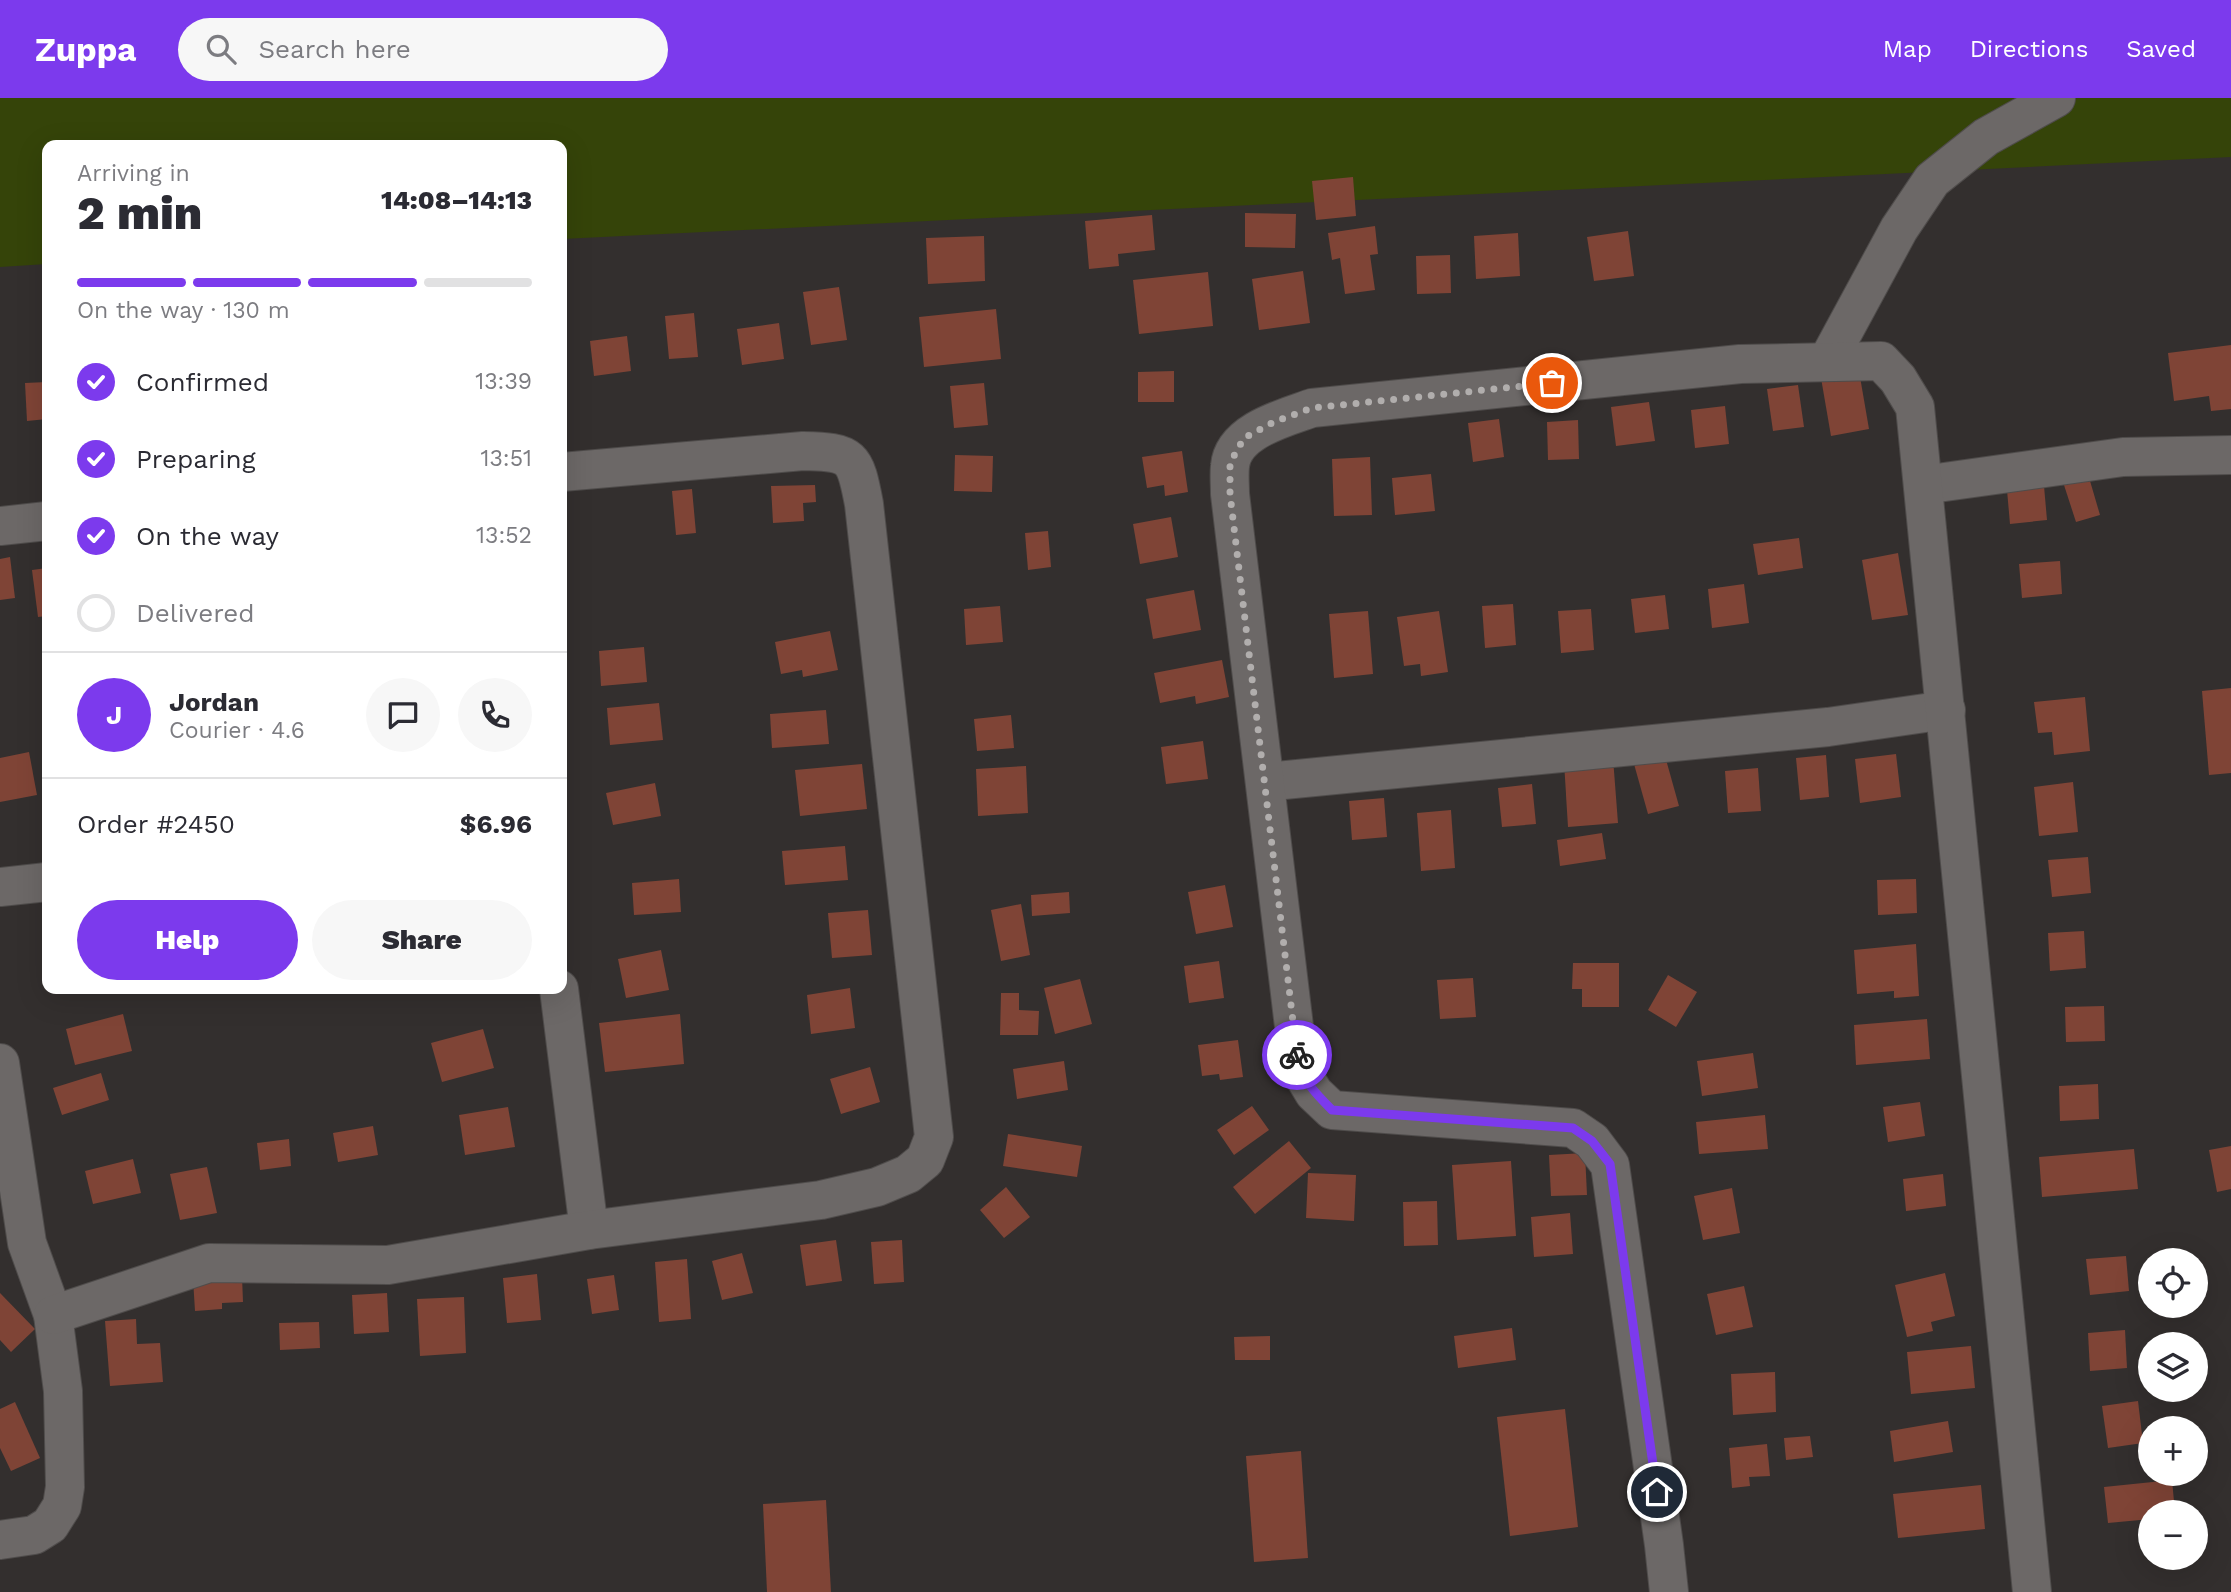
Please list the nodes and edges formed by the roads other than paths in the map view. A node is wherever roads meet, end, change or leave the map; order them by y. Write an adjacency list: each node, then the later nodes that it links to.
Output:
1 (2056, 98): 2 (street)
2 (1827, 362): 5 (street); 9 (street)
3 (2231, 455): 5 (street)
4 (567, 472): 14 (street)
5 (1923, 485): 8 (street)
6 (42, 522): 7 (street)
7 (0, 526)
8 (1946, 710): 9 (street); 18 (street)
9 (1265, 782): 17 (street)
10 (42, 883): 11 (street)
11 (0, 887)
12 (560, 994): 14 (street)
13 (0, 1063): 15 (street)
14 (589, 1230): 15 (street)
15 (53, 1315): 16 (street)
16 (0, 1540)
17 (1669, 1592)
18 (2032, 1592)

